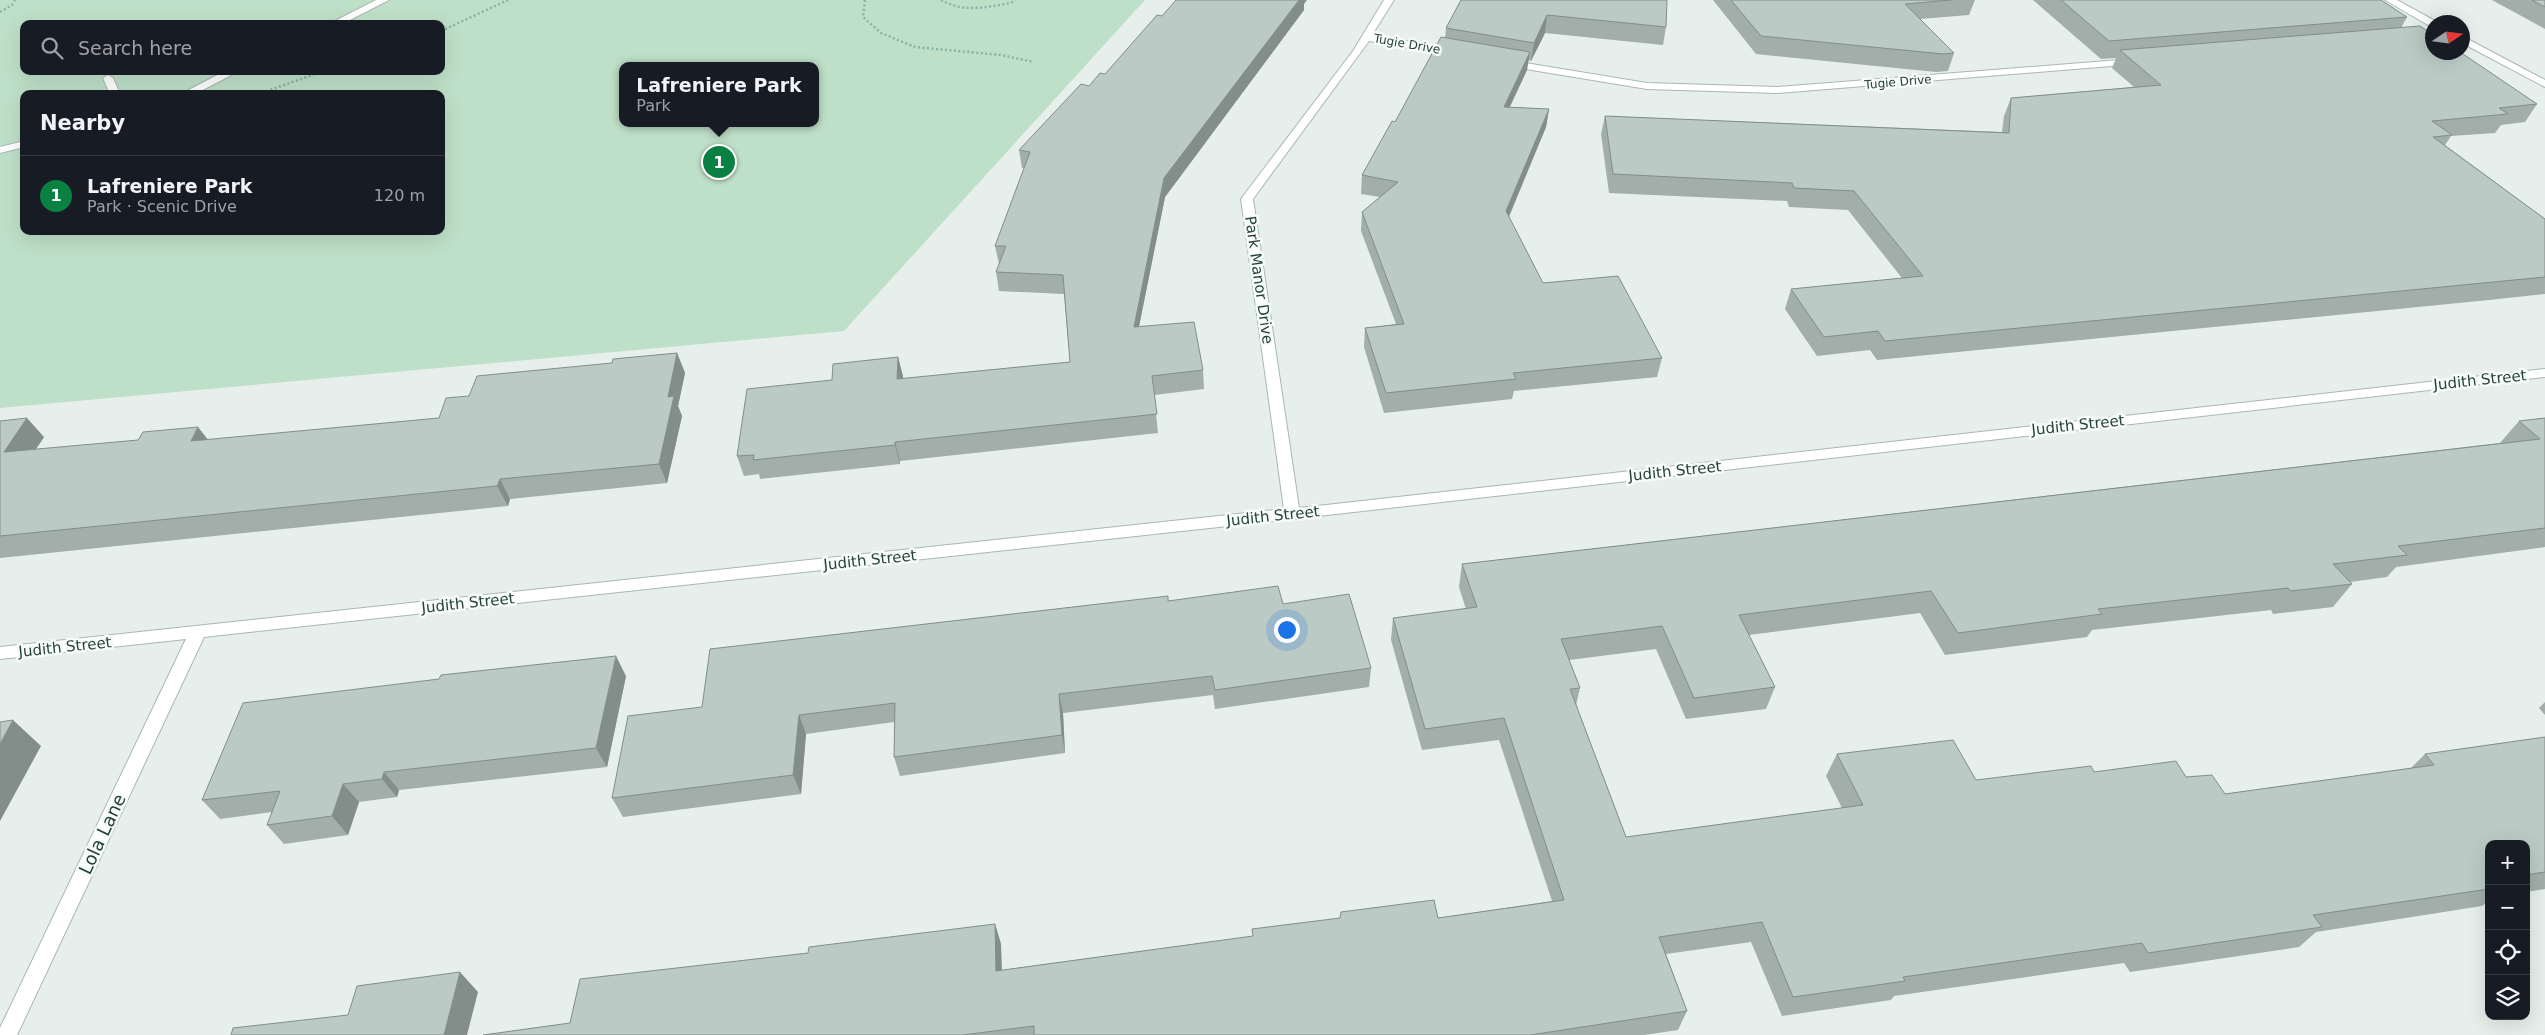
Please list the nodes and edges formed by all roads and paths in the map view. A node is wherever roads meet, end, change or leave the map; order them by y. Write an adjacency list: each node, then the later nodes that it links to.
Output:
1 (15, 0): 9 (path)
2 (384, 0): 11 (street)
3 (508, 0): 12 (path)
4 (865, 0): 18 (path)
5 (941, 0): 6 (path)
6 (1015, 0)
7 (1389, 0): 13 (street, Park Manor Drive)
8 (2390, 0): 10 (street)
9 (0, 12)
10 (2425, 19)
11 (342, 20)
12 (445, 28)
13 (1366, 37): 15 (street, Tugie Drive); 29 (street, Park Manor Drive)
14 (2470, 43): 22 (street)
15 (1460, 54)
16 (1498, 61): 17 (street, Tugie Drive)
17 (2145, 61)
18 (1034, 62)
19 (226, 75): 24 (street)
20 (311, 75): 25 (path)
21 (108, 78): 23 (street)
22 (2545, 84)
23 (113, 90)
24 (194, 90)
25 (270, 90)
26 (20, 145): 27 (street)
27 (0, 150)
28 (2545, 373): 29 (street, Judith Street)
29 (1292, 514): 30 (street, Judith Street)
30 (198, 632): 31 (street, Judith Street); 32 (street, Lola Lane)
31 (0, 654)
32 (7, 1035)

